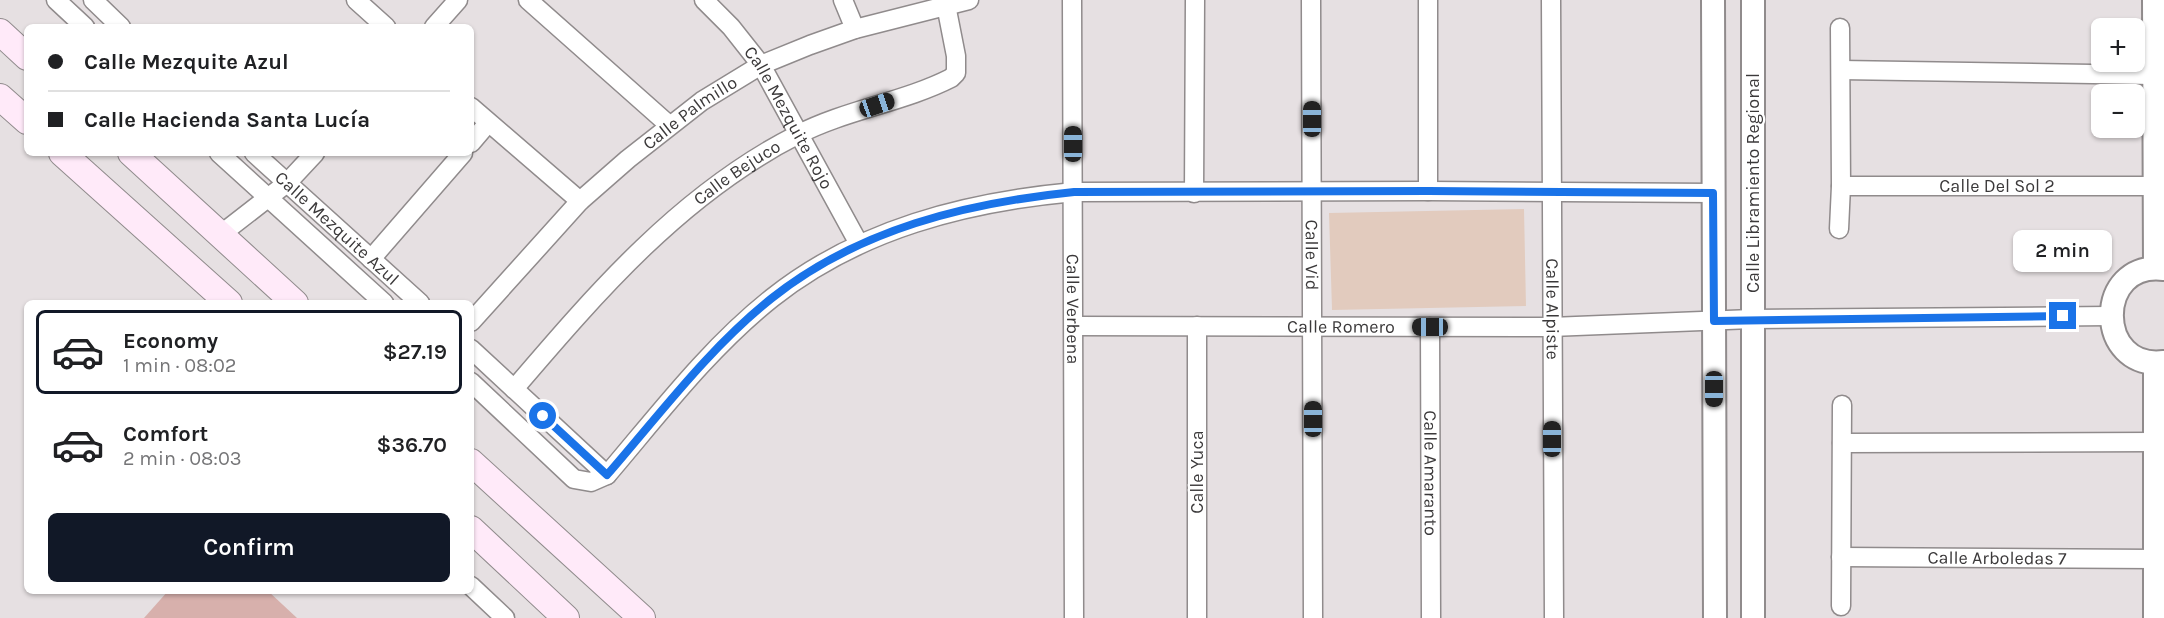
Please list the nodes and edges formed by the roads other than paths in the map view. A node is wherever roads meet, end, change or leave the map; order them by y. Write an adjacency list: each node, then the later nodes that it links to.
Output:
1 (56, 0): 18 (street)
2 (93, 0): 19 (street)
3 (356, 0): 20 (street)
4 (459, 0): 21 (street)
5 (528, 0): 33 (street)
6 (704, 0): 26 (street, Calle Mezquite Rojo)
7 (843, 0): 23 (street)
8 (969, 0): 17 (street, Calle Palmillo)
9 (1072, 0): 47 (street, Calle Verbena)
10 (1195, 0): 49 (street)
11 (1311, 0): 45 (street, Calle Vid)
12 (1428, 0): 46 (street)
13 (1551, 0): 48 (street, Calle Alpiste)
14 (1713, 0): 50 (street)
15 (1753, 0): 64 (street, Calle Libramiento Regional)
16 (2154, 0): 28 (street)
17 (946, 5): 23 (street, Calle Palmillo); 34 (street, Calle Bejuco)
18 (82, 24)
19 (118, 24)
20 (383, 24)
21 (437, 24)
22 (1840, 28): 27 (street)
23 (855, 29): 26 (street, Calle Palmillo)
24 (0, 32): 25 (main road)
25 (24, 54)
26 (761, 65): 33 (street, Calle Palmillo); 34 (street, Calle Mezquite Rojo)
27 (1841, 70): 28 (street); 43 (street)
28 (2153, 75): 44 (street)
29 (0, 97): 31 (main road)
30 (474, 110): 32 (street)
31 (24, 118)
32 (488, 123): 35 (street); 52 (street)
33 (669, 125): 52 (street, Calle Palmillo)
34 (799, 134): 55 (street, Calle Mezquite Rojo); 74 (street, Calle Bejuco)
35 (474, 139)
36 (65, 156): 58 (main road)
37 (134, 156): 54 (main road)
38 (222, 156): 51 (street)
39 (257, 156): 42 (street, Calle Mezquite Azul)
40 (312, 156): 42 (street)
41 (460, 156): 56 (street)
42 (287, 183): 51 (street); 56 (street, Calle Mezquite Azul)
43 (1841, 186): 44 (street, Calle Del Sol 2); 53 (street)
44 (2155, 186): 57 (street)
45 (1312, 191): 46 (street); 49 (street); 68 (street, Calle Vid)
46 (1428, 191): 48 (street)
47 (1074, 192): 49 (street); 55 (street); 66 (street, Calle Verbena)
48 (1551, 192): 50 (street); 70 (street, Calle Alpiste)
49 (1194, 193)
50 (1713, 193): 65 (street)
51 (268, 198): 54 (street); 60 (street)
52 (580, 201): 63 (street, Calle Palmillo)
53 (1839, 230)
54 (220, 235): 59 (main road)
55 (859, 244): 79 (street)
56 (371, 259): 61 (street, Calle Mezquite Azul)
57 (2159, 269): 62 (street)
58 (226, 300)
59 (292, 300)
60 (381, 300)
61 (417, 300)
62 (2110, 316): 64 (street, Calle Romero); 72 (street)
63 (474, 319)
64 (1752, 319): 65 (street, Calle Romero); 94 (street, Calle Libramiento Regional)
65 (1714, 321): 70 (street, Calle Romero); 93 (street)
66 (1074, 326): 67 (street, Calle Romero); 88 (street, Calle Verbena)
67 (1197, 326): 68 (street, Calle Romero); 89 (street, Calle Yuca)
68 (1313, 326): 69 (street, Calle Romero); 90 (street, Calle Vid)
69 (1430, 327): 70 (street, Calle Romero); 91 (street, Calle Amaranto)
70 (1551, 327): 92 (street, Calle Alpiste)
71 (474, 352): 74 (street)
72 (2159, 363): 76 (street)
73 (474, 385): 79 (street)
74 (514, 389): 79 (street)
75 (1842, 405): 77 (street)
76 (2154, 442): 77 (street); 82 (street)
77 (1842, 443): 81 (street)
78 (474, 465): 87 (main road)
79 (607, 475)
80 (474, 532): 86 (main road)
81 (1841, 557): 82 (street, Calle Arboledas 7); 84 (street)
82 (2154, 559): 95 (street)
83 (474, 588): 85 (street)
84 (1841, 606)
85 (505, 618)
86 (566, 618)
87 (642, 618)
88 (1074, 618)
89 (1197, 618)
90 (1313, 618)
91 (1431, 618)
92 (1554, 618)
93 (1715, 618)
94 (1753, 618)
95 (2155, 618)

